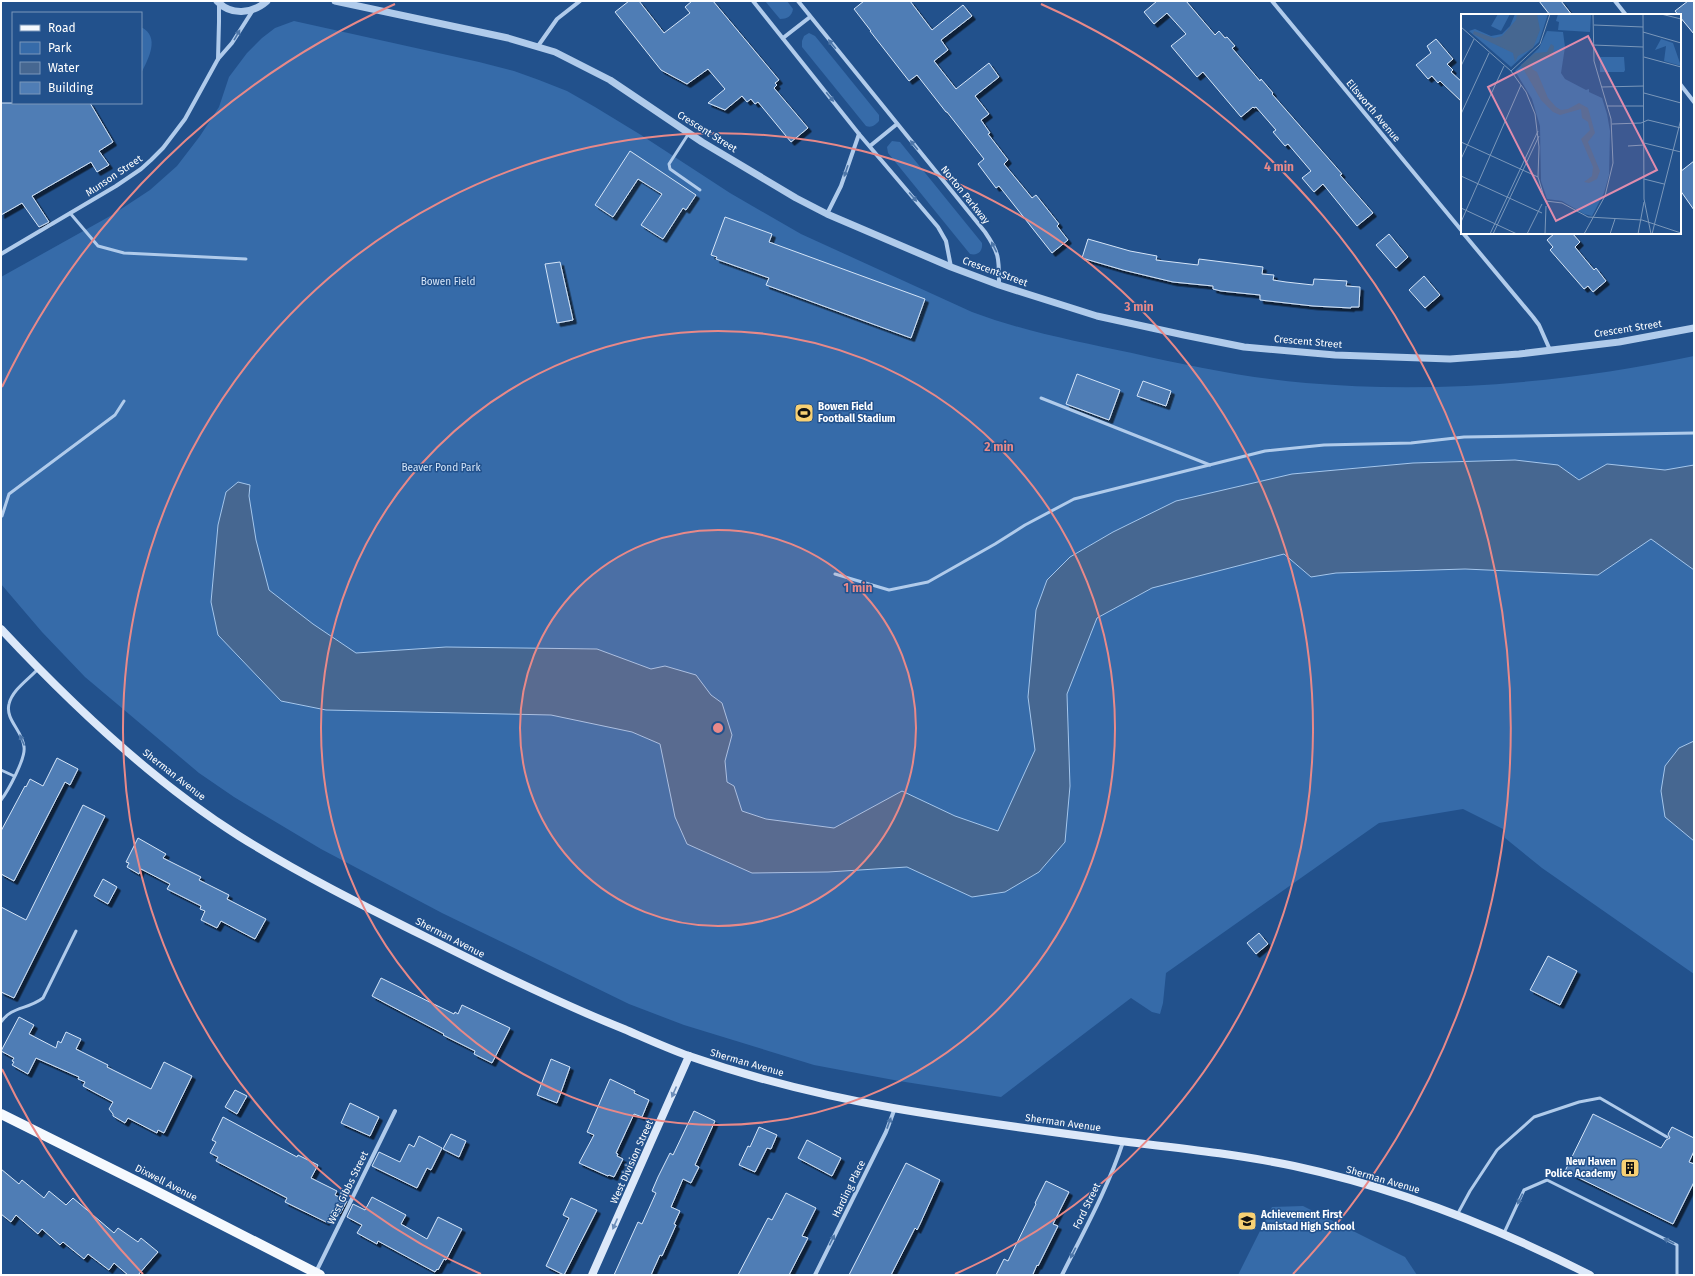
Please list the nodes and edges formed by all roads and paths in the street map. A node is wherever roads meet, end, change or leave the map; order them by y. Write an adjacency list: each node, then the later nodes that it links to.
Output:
1 (267, 1): 2 (street); 10 (street)
2 (270, 1)
3 (339, 1): 14 (street, Crescent Street)
4 (580, 1): 14 (street)
5 (753, 1): 13 (street)
6 (798, 1): 12 (street, Norton Parkway)
7 (1272, 1): 25 (street, Ellsworth Avenue)
8 (1614, 1): 11 (street)
9 (218, 2): 10 (street); 15 (street, Munson Street)
10 (253, 10): 15 (street, Munson Street, one-way to 10)
11 (1625, 14)
12 (810, 17): 13 (street); 18 (street, Norton Parkway, one-way to 12)
13 (783, 38): 20 (street, one-way to 20)
14 (538, 46): 19 (street, Crescent Street)
15 (218, 59): 23 (street, Munson Street)
16 (1681, 85): 17 (street)
17 (1694, 102)
18 (897, 124): 21 (street); 30 (street, Norton Parkway, one-way to 18)
19 (689, 133): 22 (lane); 24 (street, Crescent Street)
20 (859, 134): 21 (street); 24 (street, one-way to 24)
21 (870, 146): 29 (street, one-way to 29)
22 (700, 190)
23 (70, 213): 27 (street, Munson Street); 28 (lane)
24 (827, 214): 29 (street, Crescent Street)
25 (1461, 230)
26 (1465, 234): 32 (street, Ellsworth Avenue)
27 (1, 254)
28 (246, 259)
29 (951, 267): 30 (street, Crescent Street)
30 (999, 285): 32 (street, Crescent Street)
31 (1694, 328): 32 (street, Crescent Street)
32 (1550, 350)
33 (1041, 398): 36 (lane)
34 (124, 401): 37 (lane)
35 (1694, 433): 36 (lane)
36 (1210, 465): 38 (lane)
37 (2, 516)
38 (835, 574)
39 (1, 629): 40 (main road, Sherman Avenue)
40 (38, 669): 42 (lane, one-way to 40); 46 (main road, Sherman Avenue)
41 (1, 770): 42 (lane)
42 (14, 776): 43 (lane)
43 (1, 800)
44 (76, 931): 45 (lane)
45 (1, 1022)
46 (689, 1056): 47 (main road, Sherman Avenue); 56 (main road, West Division Street, one-way to 56)
47 (895, 1108): 51 (main road, Sherman Avenue); 57 (street, Harding Place, one-way to 47)
48 (394, 1111): 55 (street, West Gibbs Street)
49 (1, 1114): 55 (main road, Dixwell Avenue)
50 (1667, 1137): 52 (lane)
51 (1123, 1141): 52 (main road, Sherman Avenue); 58 (street, Ford Street, one-way to 58)
52 (1457, 1215): 53 (main road, Sherman Avenue)
53 (1503, 1234): 54 (main road, Sherman Avenue); 60 (lane, one-way to 53)
54 (1580, 1273): 59 (main road, Sherman Avenue)
55 (318, 1274)
56 (592, 1275)
57 (815, 1275)
58 (1062, 1275)
59 (1590, 1275)
60 (1677, 1275)

